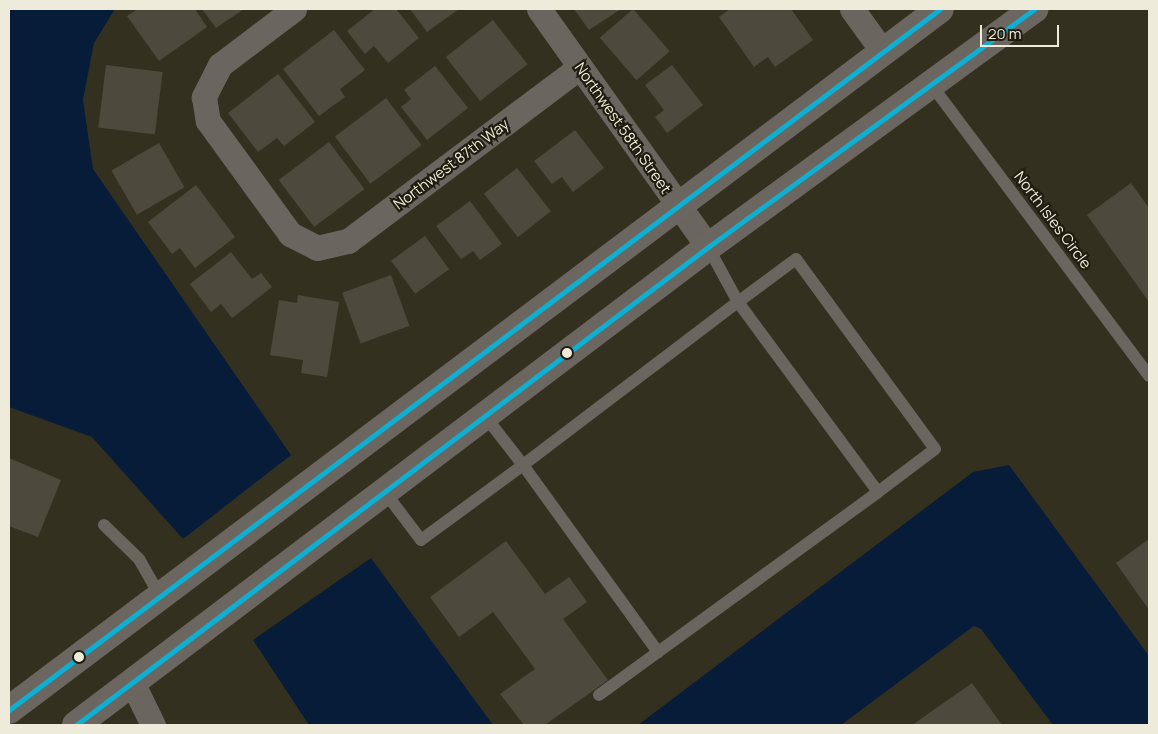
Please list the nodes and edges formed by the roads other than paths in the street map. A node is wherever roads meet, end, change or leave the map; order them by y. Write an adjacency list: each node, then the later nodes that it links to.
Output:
1 (294, 9): 7 (street, Northwest 87th Way)
2 (539, 9): 7 (street, Northwest 58th Street)
3 (852, 9): 6 (street)
4 (940, 9): 6 (main road)
5 (1034, 9): 8 (main road)
6 (884, 52): 9 (main road)
7 (580, 67): 9 (street, Northwest 58th Street)
8 (930, 83): 10 (main road); 12 (lane, North Isles Circle)
9 (678, 205): 10 (street, Northwest 58th Street); 18 (main road)
10 (708, 247): 11 (lane); 13 (main road)
11 (738, 302): 14 (lane); 16 (lane); 16 (lane)
12 (1149, 376)
13 (485, 416): 14 (lane); 15 (main road)
14 (523, 466): 15 (lane); 19 (lane)
15 (384, 491): 20 (main road)
16 (878, 492): 19 (lane)
17 (104, 525): 18 (lane)
18 (160, 596): 22 (main road)
19 (658, 652): 21 (lane)
20 (132, 682): 23 (main road); 24 (street)
21 (599, 695)
22 (9, 710)
23 (76, 725)
24 (153, 725)

